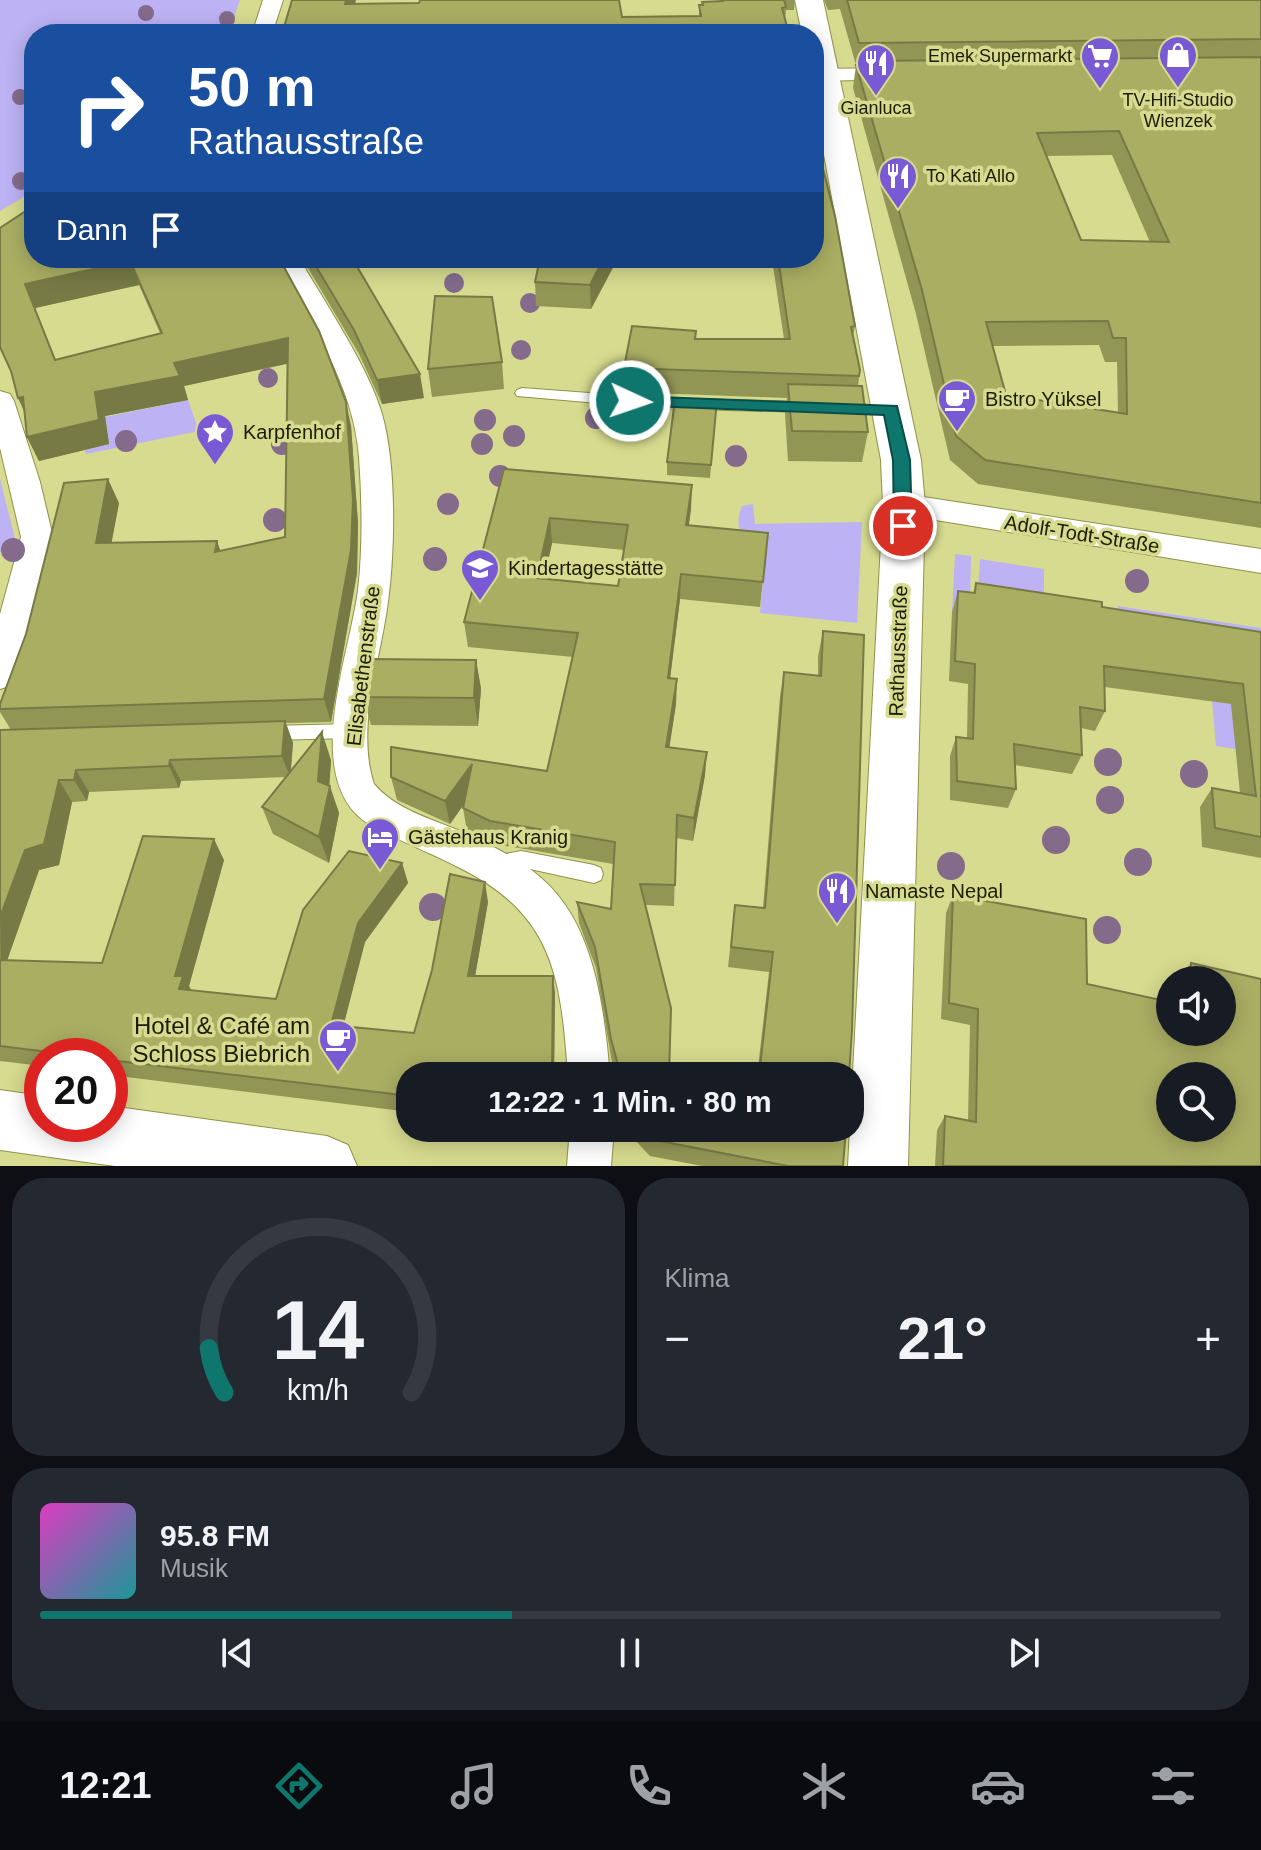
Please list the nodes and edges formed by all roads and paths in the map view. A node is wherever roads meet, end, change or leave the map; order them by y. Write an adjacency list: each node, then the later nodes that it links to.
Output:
1 (273, 0): 3 (street)
2 (809, 0): 4 (street, Rathausstraße)
3 (265, 24)
4 (812, 24)
5 (824, 74): 6 (street)
6 (916, 74)
7 (824, 100): 12 (street, Rathausstraße)
8 (292, 268): 15 (street, Elisabethenstraße)
9 (522, 393): 11 (lane)
10 (0, 401): 14 (street)
11 (813, 407)
12 (904, 505): 13 (street, Adolf-Todt-Straße); 24 (street, Rathausstraße)
13 (1261, 561)
14 (0, 675)
15 (352, 731): 16 (lane); 17 (street, Elisabethenstraße)
16 (256, 734)
17 (492, 866): 18 (lane); 19 (street, Elisabethenstraße)
18 (594, 874)
19 (588, 1062)
20 (0, 1120): 22 (street)
21 (591, 1142): 23 (street)
22 (327, 1166)
23 (589, 1166)
24 (878, 1166)

